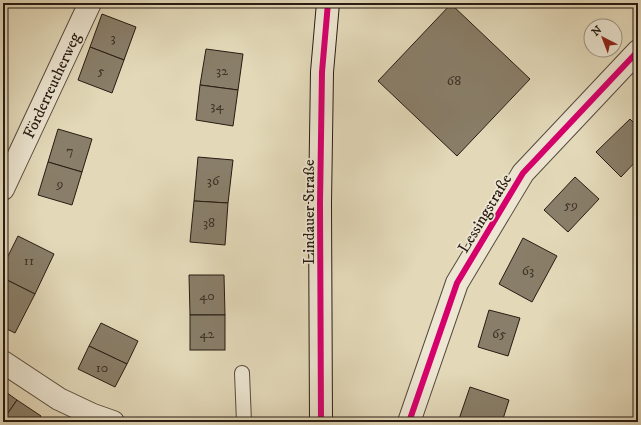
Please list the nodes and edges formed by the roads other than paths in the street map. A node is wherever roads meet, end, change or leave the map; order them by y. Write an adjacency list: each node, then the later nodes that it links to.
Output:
1 (90, 3): 4 (street, Förderreutherweg)
2 (328, 3): 9 (street, Lindauer Straße)
3 (638, 51): 10 (street, Lessingstraße)
4 (3, 189)
5 (3, 362): 7 (street)
6 (242, 372): 8 (lane)
7 (113, 422)
8 (244, 422)
9 (321, 422)
10 (409, 422)

